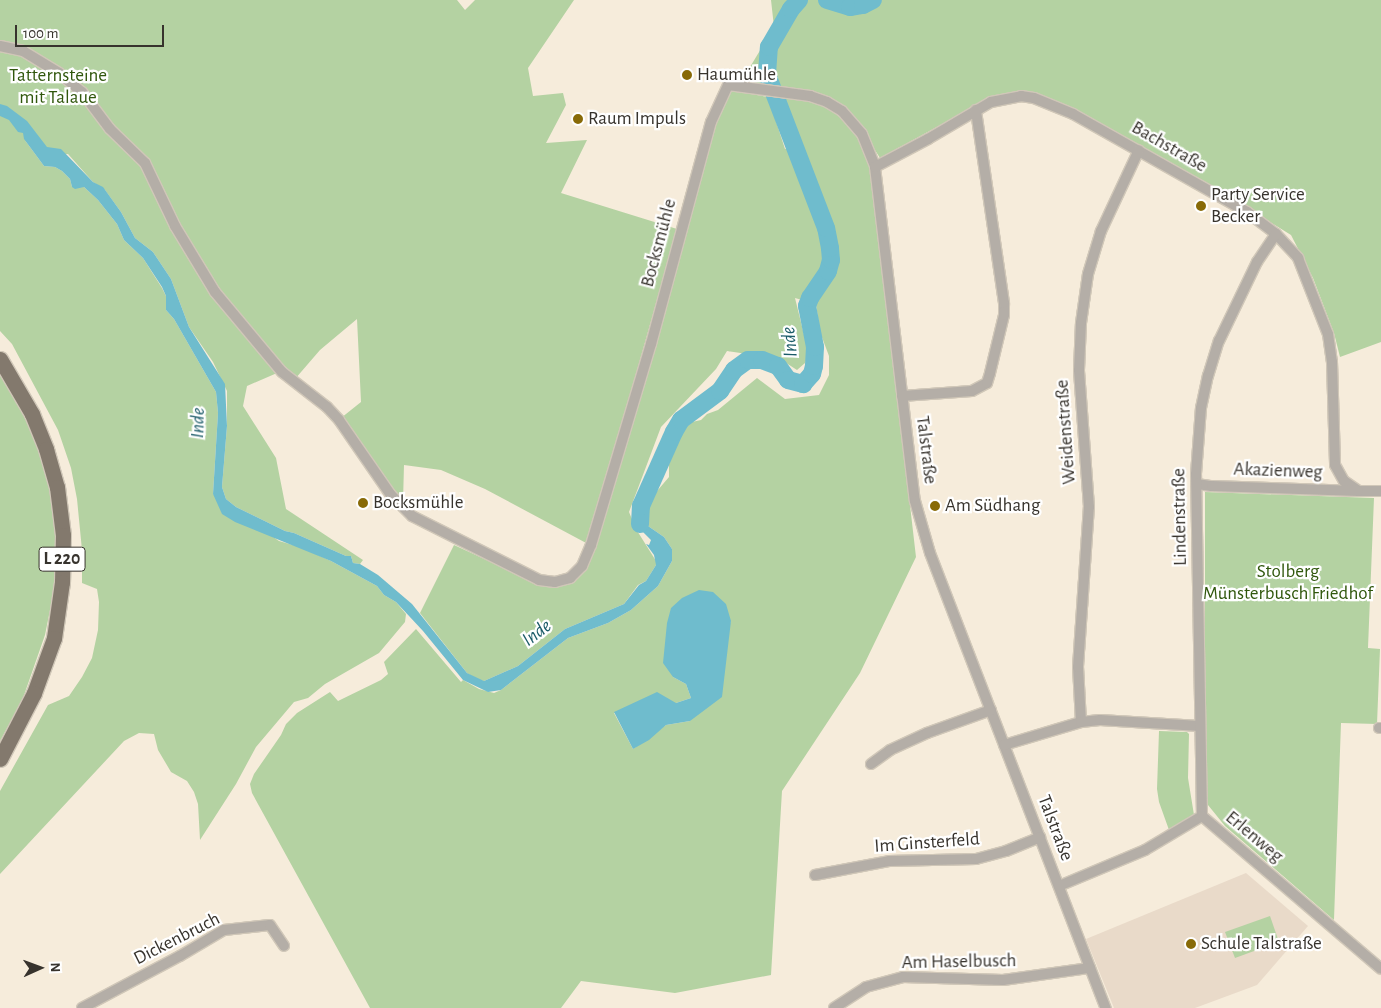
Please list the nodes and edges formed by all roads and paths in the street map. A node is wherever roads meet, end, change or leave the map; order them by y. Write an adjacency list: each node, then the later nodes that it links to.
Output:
1 (0, 46): 2 (street, Bocksmühle)
2 (728, 85): 5 (street, Talstraße)
3 (976, 110): 4 (street, Bachstraße); 5 (street, Bachstraße); 8 (street)
4 (1139, 150): 6 (street, Bachstraße); 13 (street, Weidenstraße)
5 (874, 167): 8 (street, Talstraße)
6 (1276, 234): 9 (street, Lindenstraße); 10 (street, Bachstraße)
7 (0, 359): 16 (main road, L 220)
8 (902, 396): 12 (street, Talstraße)
9 (1197, 484): 10 (street, Akazienweg); 14 (street, Lindenstraße)
10 (1359, 491): 11 (street)
11 (1381, 491)
12 (991, 710): 15 (street, Talstraße); 17 (street)
13 (1080, 722): 14 (street); 15 (street)
14 (1200, 726): 18 (street, Lindenstraße)
15 (1004, 745): 19 (street, Talstraße)
16 (0, 759)
17 (871, 764)
18 (1202, 816): 21 (street, Erlenweg); 24 (street, Erlenweg)
19 (1040, 837): 20 (street, Im Ginsterfeld); 21 (street, Talstraße)
20 (815, 875)
21 (1059, 886): 23 (street, Talstraße)
22 (284, 946): 25 (street, Dickenbruch)
23 (1090, 968): 26 (street, Am Haselbusch); 27 (street, Talstraße)
24 (1381, 969)
25 (82, 1008)
26 (834, 1008)
27 (1106, 1008)

